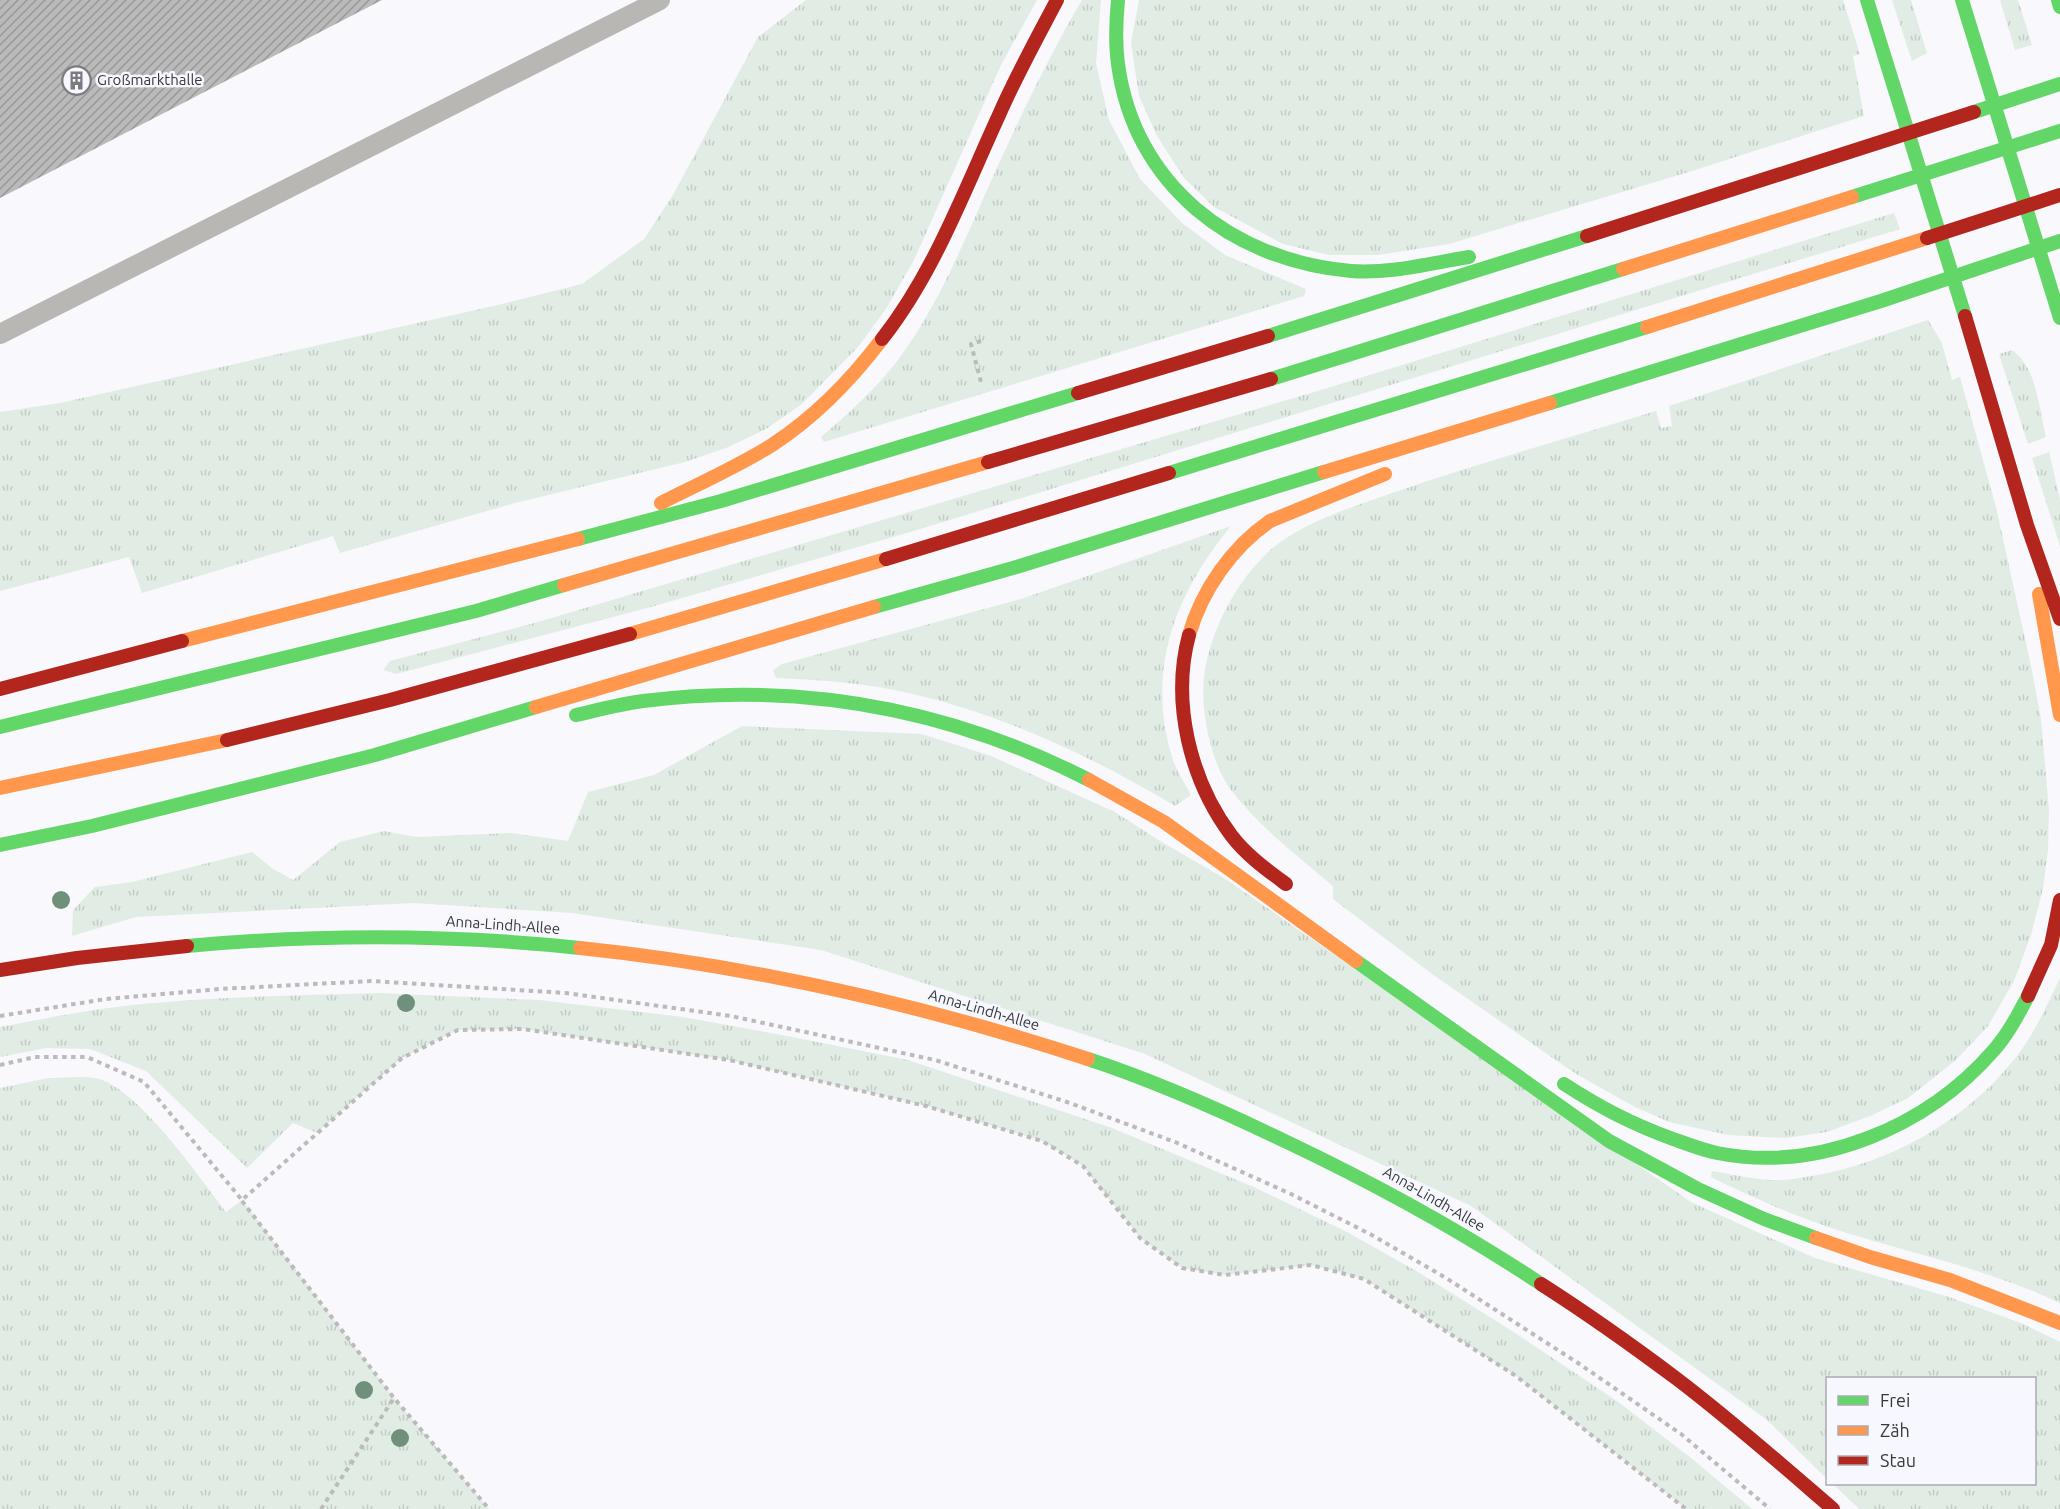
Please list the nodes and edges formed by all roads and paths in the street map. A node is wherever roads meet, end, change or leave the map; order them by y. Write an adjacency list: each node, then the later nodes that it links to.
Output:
1 (660, 0): 14 (lane)
2 (1057, 0): 21 (main road)
3 (1119, 0): 12 (main road)
4 (1867, 0): 20 (main road)
5 (1962, 0): 13 (main road)
6 (2058, 0): 7 (main road)
7 (2060, 7)
8 (2060, 84): 12 (main road)
9 (2060, 131): 27 (main road)
10 (2060, 195): 29 (main road)
11 (2060, 241): 16 (main road)
12 (1569, 242): 17 (main road)
13 (2060, 318)
14 (0, 334)
15 (981, 341): 17 (path)
16 (1630, 377): 18 (main road); 28 (main road)
17 (991, 418): 21 (main road)
18 (1454, 447)
19 (1399, 469): 31 (main road)
20 (2027, 525): 22 (main road); 24 (main road)
21 (610, 530): 23 (main road)
22 (2060, 619)
23 (0, 689)
24 (2060, 715)
25 (557, 719): 38 (main road)
26 (523, 726): 28 (main road)
27 (0, 727)
28 (375, 755): 30 (main road)
29 (0, 788)
30 (0, 845)
31 (1296, 892)
32 (2060, 900): 36 (main road)
33 (0, 970): 44 (main road, Anna-Lindh-Allee)
34 (0, 1016): 43 (path)
35 (0, 1065): 37 (path)
36 (1549, 1074)
37 (242, 1200): 39 (path); 42 (path)
38 (2060, 1323)
39 (394, 1398): 40 (path); 41 (path)
40 (321, 1509)
41 (489, 1509)
42 (1686, 1509)
43 (1770, 1509)
44 (1833, 1509)

